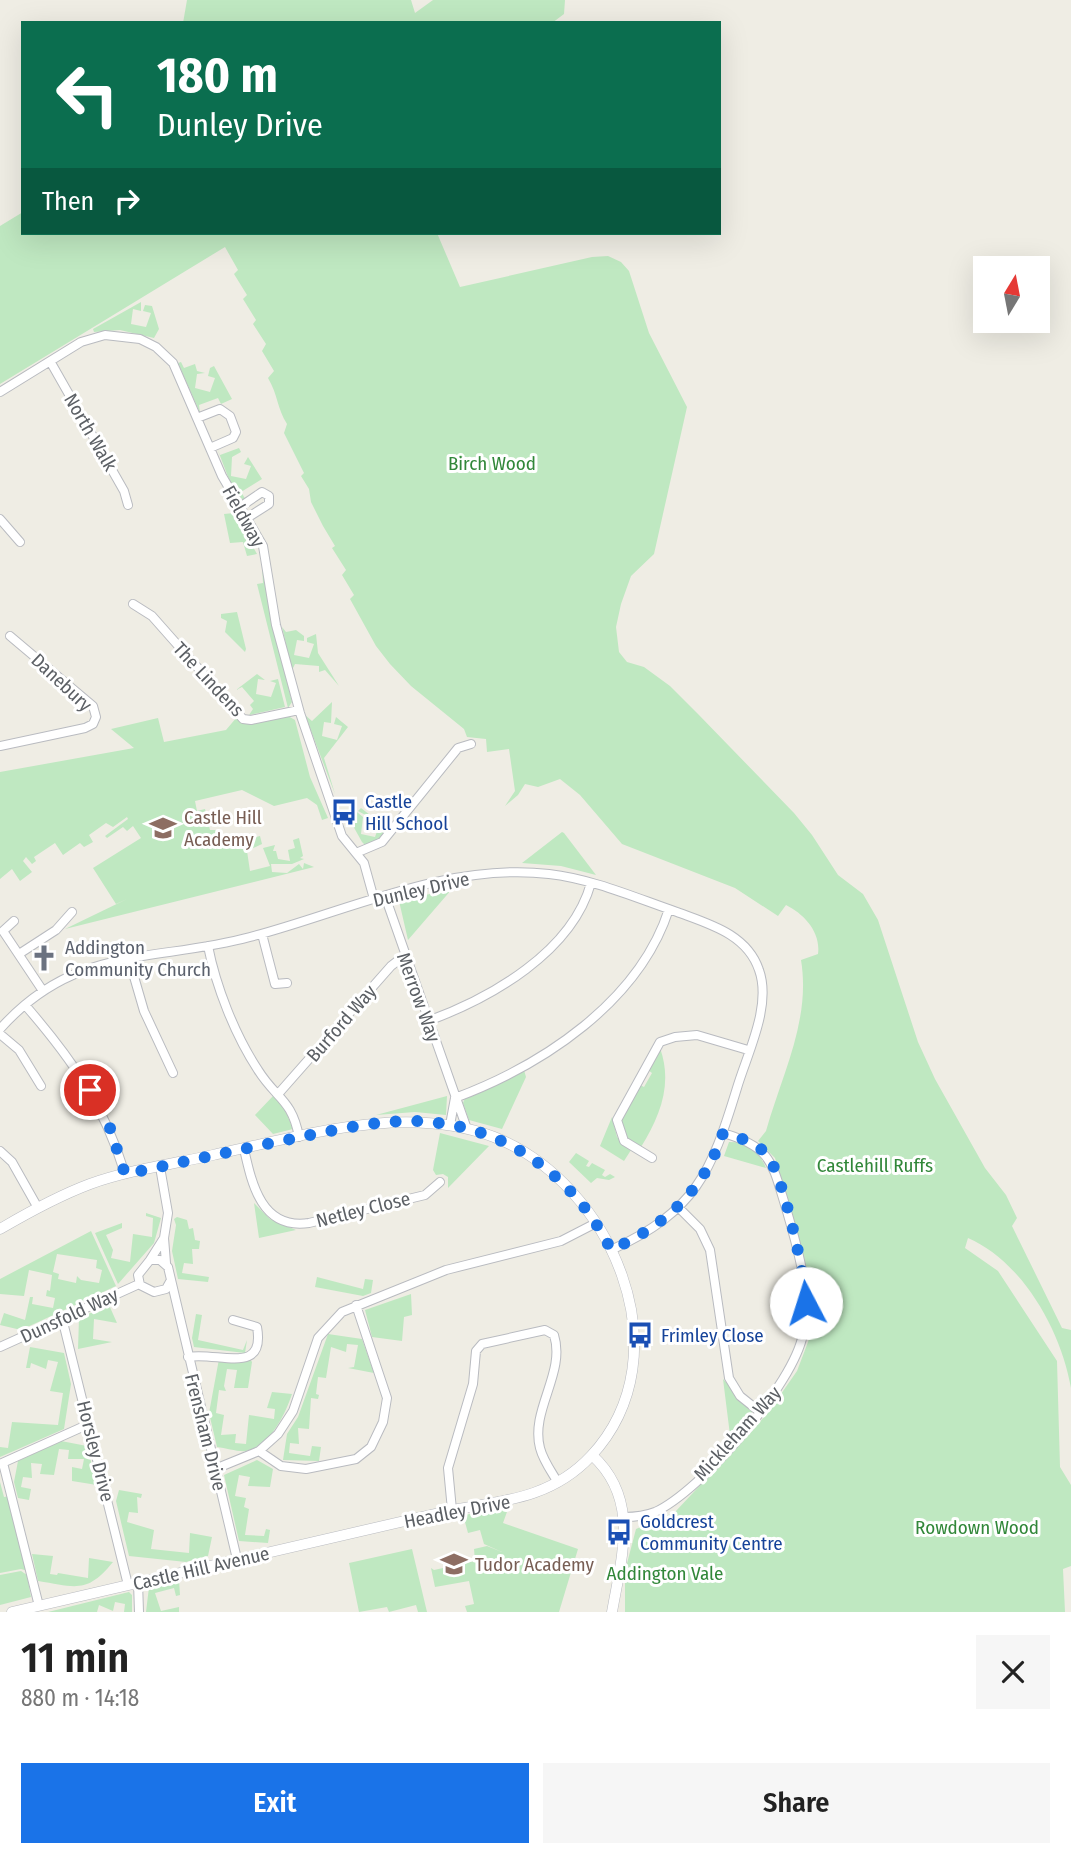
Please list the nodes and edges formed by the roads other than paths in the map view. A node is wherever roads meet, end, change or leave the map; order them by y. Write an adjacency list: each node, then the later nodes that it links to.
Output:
1 (50, 361): 2 (street, Fieldway); 3 (street, Fieldway); 5 (street, North Walk)
2 (0, 392)
3 (197, 418): 4 (street, Fieldway); 4 (street)
4 (210, 448): 6 (street, Fieldway)
5 (128, 505)
6 (240, 507): 7 (street, Fieldway); 7 (street)
7 (247, 518): 12 (street, Fieldway)
8 (0, 519): 9 (street)
9 (20, 542)
10 (133, 604): 12 (street, The Lindens)
11 (10, 636): 14 (street, Danebury)
12 (299, 710): 15 (street, Fieldway)
13 (471, 744): 15 (street)
14 (0, 746)
15 (356, 853): 18 (street, Fieldway)
16 (591, 883): 17 (street, Dunley Drive); 19 (street, Dunley Drive); 30 (street)
17 (384, 896): 18 (street, Dunley Drive); 26 (street, Merrow Way)
18 (374, 899): 22 (street, Dunley Drive)
19 (669, 909): 33 (street, Dunley Drive); 37 (street)
20 (72, 912): 24 (street)
21 (15, 922): 24 (street)
22 (262, 934): 23 (street, Dunley Drive); 27 (street)
23 (208, 946): 25 (street, Dunley Drive); 36 (street)
24 (19, 954): 28 (street)
25 (128, 956): 28 (street, Dunley Drive); 34 (street)
26 (404, 956): 30 (street, Merrow Way); 36 (street, Burford Way)
27 (287, 983)
28 (43, 991): 29 (street, Dunley Drive)
29 (24, 1005): 31 (street, Dunley Drive); 46 (street)
30 (428, 1021): 37 (street, Merrow Way)
31 (0, 1029)
32 (0, 1034): 35 (street)
33 (748, 1050): 40 (street, Dunley Drive); 44 (street)
34 (173, 1073)
35 (41, 1086)
36 (279, 1093): 41 (street)
37 (455, 1098): 38 (street, Merrow Way); 39 (street, Merrow Way)
38 (450, 1125): 39 (street, Headley Drive); 41 (street, Headley Drive)
39 (467, 1129): 50 (street, Headley Drive)
40 (723, 1133): 49 (street, Dunley Drive); 65 (street, Mickleham Way)
41 (299, 1137): 42 (street, Headley Drive)
42 (244, 1149): 45 (street, Headley Drive); 47 (street, Netley Close)
43 (0, 1151): 48 (street)
44 (652, 1158)
45 (160, 1167): 46 (street, Headley Drive); 52 (street, Frensham Drive)
46 (125, 1174): 48 (street, Headley Drive)
47 (440, 1182)
48 (38, 1208): 51 (street, Headley Drive)
49 (679, 1208): 53 (street, Dunley Drive); 65 (street)
50 (596, 1223): 53 (street, Headley Drive); 60 (street)
51 (0, 1229)
52 (164, 1238): 54 (street, Frensham Drive); 55 (street, Frensham Drive)
53 (611, 1250): 68 (street, Headley Drive)
54 (150, 1260): 55 (street); 57 (street, Frensham Drive)
55 (166, 1263): 56 (street, Frensham Drive)
56 (171, 1280): 58 (street); 59 (street, Frensham Drive)
57 (139, 1284): 58 (street); 61 (street, Dunsfold Way)
58 (159, 1292): 59 (street)
59 (176, 1305): 64 (street, Frensham Drive)
60 (356, 1305): 67 (street); 67 (street)
61 (62, 1318): 63 (street, Dunsfold Way); 66 (street, Horsley Drive)
62 (233, 1320): 64 (street)
63 (0, 1347)
64 (188, 1357): 70 (street, Frensham Drive)
65 (760, 1412): 73 (street, Mickleham Way)
66 (89, 1424): 69 (street); 76 (street, Horsley Drive)
67 (259, 1451): 70 (street)
68 (592, 1455): 71 (street, Headley Drive); 73 (street)
69 (2, 1463): 77 (street)
70 (215, 1469): 75 (street, Frensham Drive)
71 (557, 1482): 72 (street, Headley Drive); 72 (street)
72 (452, 1510): 74 (street, Headley Drive)
73 (624, 1517): 81 (street)
74 (378, 1527): 75 (street, Castle Hill Avenue)
75 (237, 1559): 76 (street, Castle Hill Avenue)
76 (133, 1584): 77 (street, Castle Hill Avenue); 80 (street, Horsley Drive)
77 (39, 1606): 78 (street, Castle Hill Avenue)
78 (24, 1611): 79 (street, Castle Hill Avenue)
79 (12, 1612)
80 (139, 1612)
81 (612, 1612)

